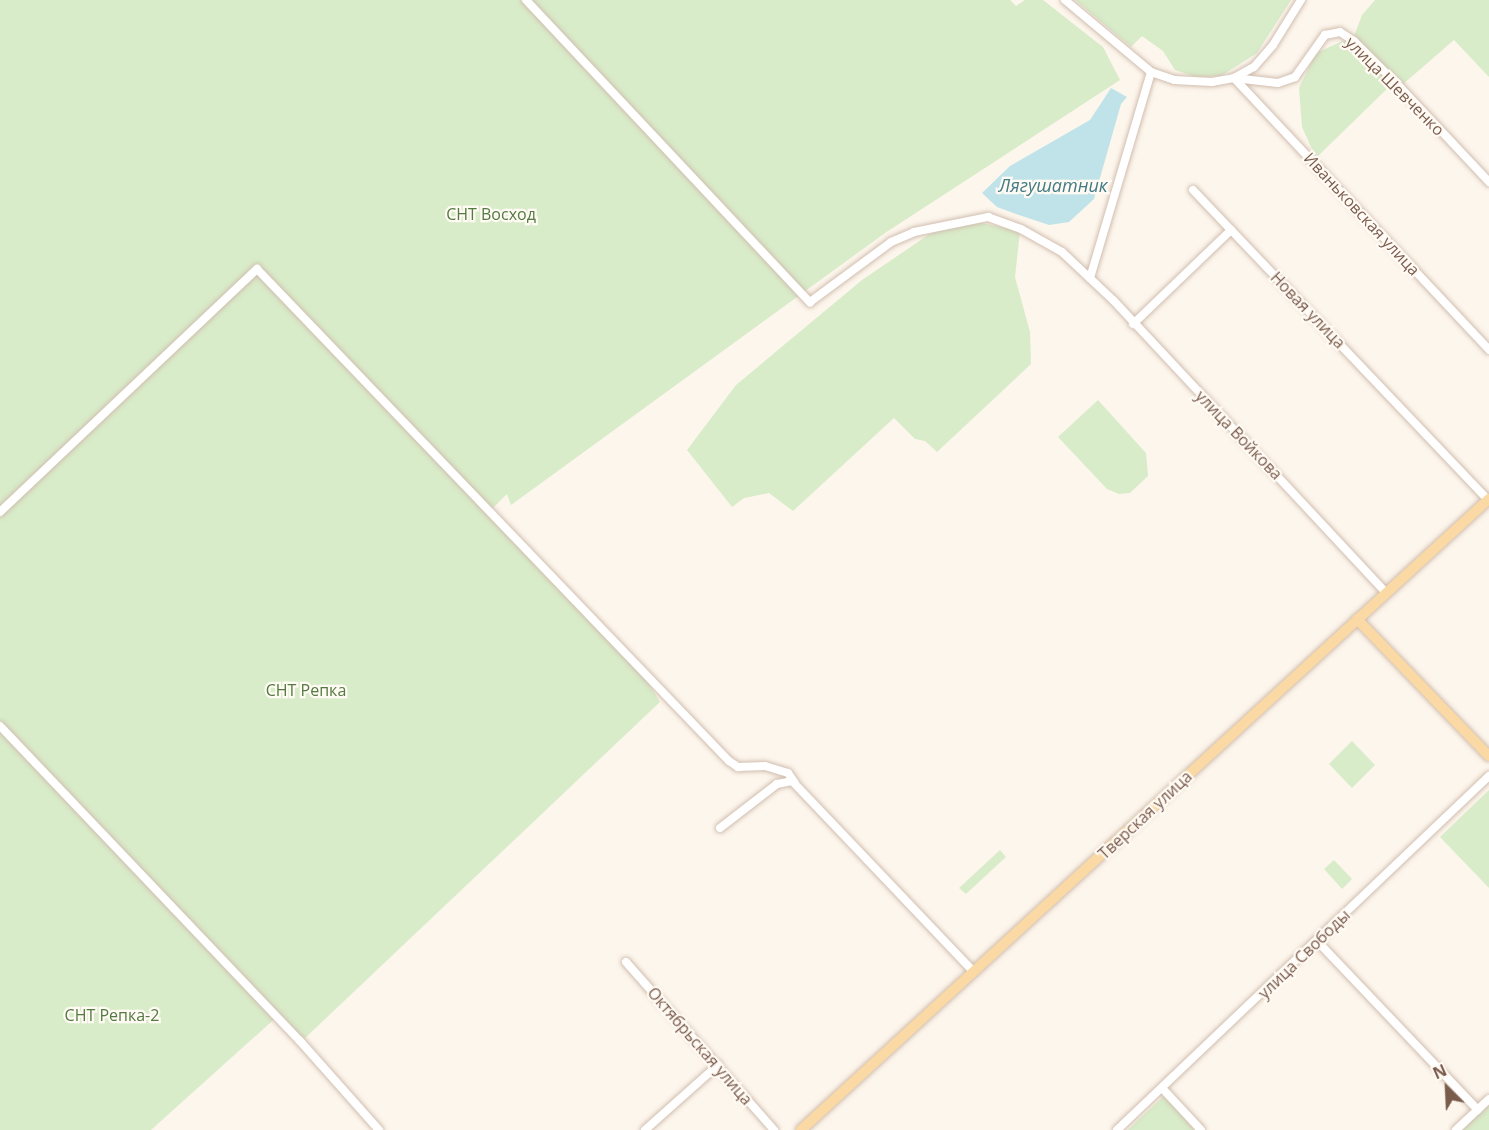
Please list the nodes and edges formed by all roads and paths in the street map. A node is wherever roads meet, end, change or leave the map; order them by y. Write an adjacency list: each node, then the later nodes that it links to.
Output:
1 (526, 0): 9 (street, улица Войкова)
2 (1065, 0): 4 (street)
3 (1300, 0): 5 (street)
4 (1151, 72): 5 (street); 9 (street)
5 (1234, 78): 6 (street, улица Шевченко); 11 (street, Иваньковская улица)
6 (1489, 183)
7 (1193, 190): 8 (street, Новая улица)
8 (1231, 230): 10 (street); 12 (street, Новая улица)
9 (1090, 278): 10 (street, улица Войкова)
10 (1133, 324): 14 (street, улица Войкова)
11 (1489, 350)
12 (1489, 499): 14 (main road, Тверская улица)
13 (0, 512): 19 (street)
14 (1386, 593): 15 (main road, Тверская улица)
15 (1357, 619): 17 (main road); 23 (main road, Тверская улица)
16 (0, 726): 28 (street)
17 (1489, 756)
18 (1489, 776): 21 (street, улица Свободы)
19 (795, 783): 20 (street); 23 (street)
20 (720, 828)
21 (1317, 940): 25 (street, улица Свободы); 27 (street)
22 (626, 962): 24 (street, Октябрьская улица)
23 (974, 971): 31 (main road, Тверская улица)
24 (718, 1065): 29 (street); 30 (street, Октябрьская улица)
25 (1162, 1088): 32 (street, улица Свободы); 33 (street)
26 (1489, 1099): 27 (street)
27 (1478, 1110): 34 (street)
28 (379, 1130)
29 (645, 1130)
30 (774, 1130)
31 (801, 1130)
32 (1117, 1130)
33 (1201, 1130)
34 (1456, 1130)

